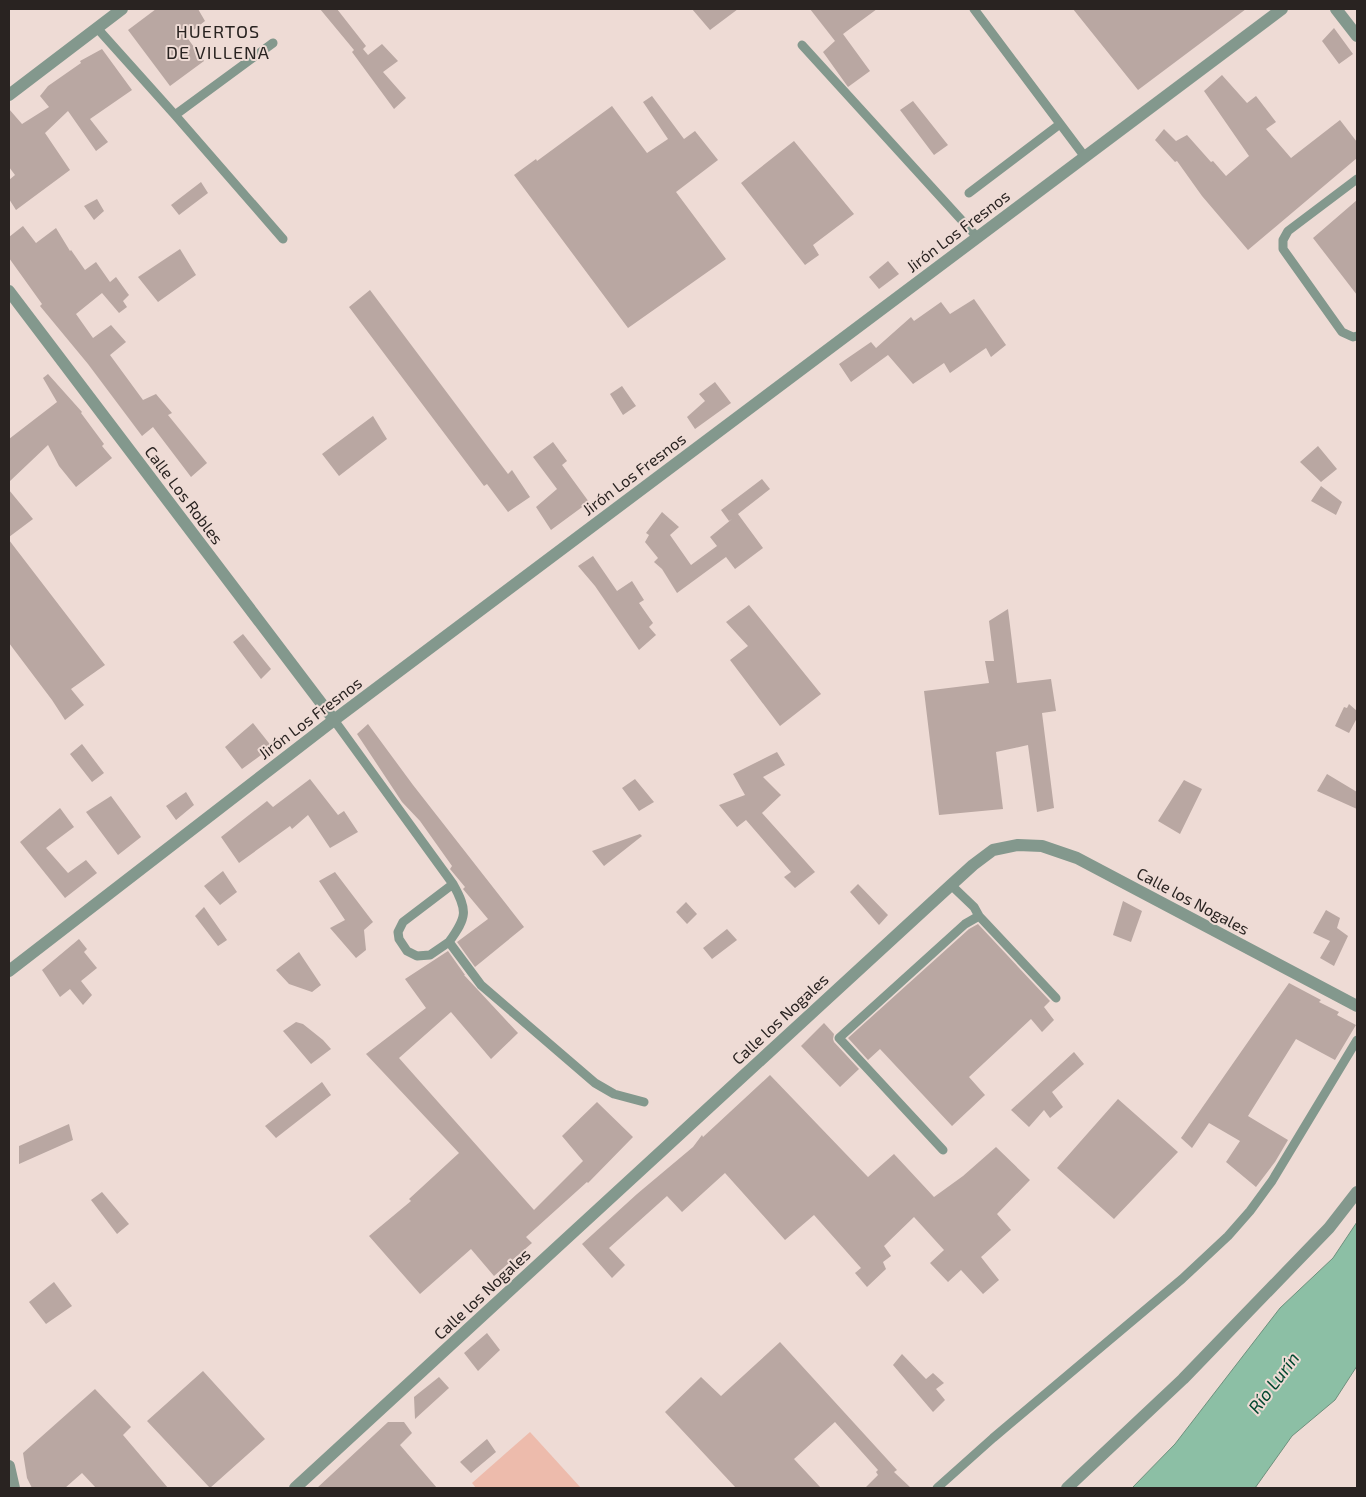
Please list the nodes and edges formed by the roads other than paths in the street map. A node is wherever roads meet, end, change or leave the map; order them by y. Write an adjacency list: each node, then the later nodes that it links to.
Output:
1 (122, 9): 5 (street)
2 (974, 9): 11 (lane)
3 (1282, 9): 12 (street, Jirón Los Fresnos)
4 (1336, 9): 6 (street)
5 (97, 28): 9 (street); 10 (lane)
6 (1357, 36)
7 (273, 42): 10 (lane)
8 (802, 45): 15 (lane)
9 (9, 96)
10 (175, 115): 16 (lane)
11 (1060, 124): 12 (lane); 14 (lane)
12 (1085, 157): 15 (street, Jirón Los Fresnos)
13 (1357, 179): 18 (lane)
14 (970, 193)
15 (977, 237): 19 (street, Jirón Los Fresnos)
16 (283, 239)
17 (9, 291): 19 (street, Calle Los Robles)
18 (1357, 336)
19 (334, 720): 20 (lane); 24 (street, Jirón Los Fresnos)
20 (453, 884): 23 (lane); 23 (lane)
21 (951, 884): 22 (lane); 26 (street, Calle los Nogales); 33 (street, Calle los Nogales)
22 (979, 916): 25 (lane); 29 (lane)
23 (449, 942): 28 (lane)
24 (9, 971)
25 (1056, 998)
26 (1357, 1006)
27 (1357, 1040): 34 (lane)
28 (644, 1102)
29 (943, 1150)
30 (1357, 1192): 35 (street)
31 (9, 1466): 32 (street)
32 (14, 1488)
33 (295, 1488)
34 (937, 1488)
35 (1066, 1488)

